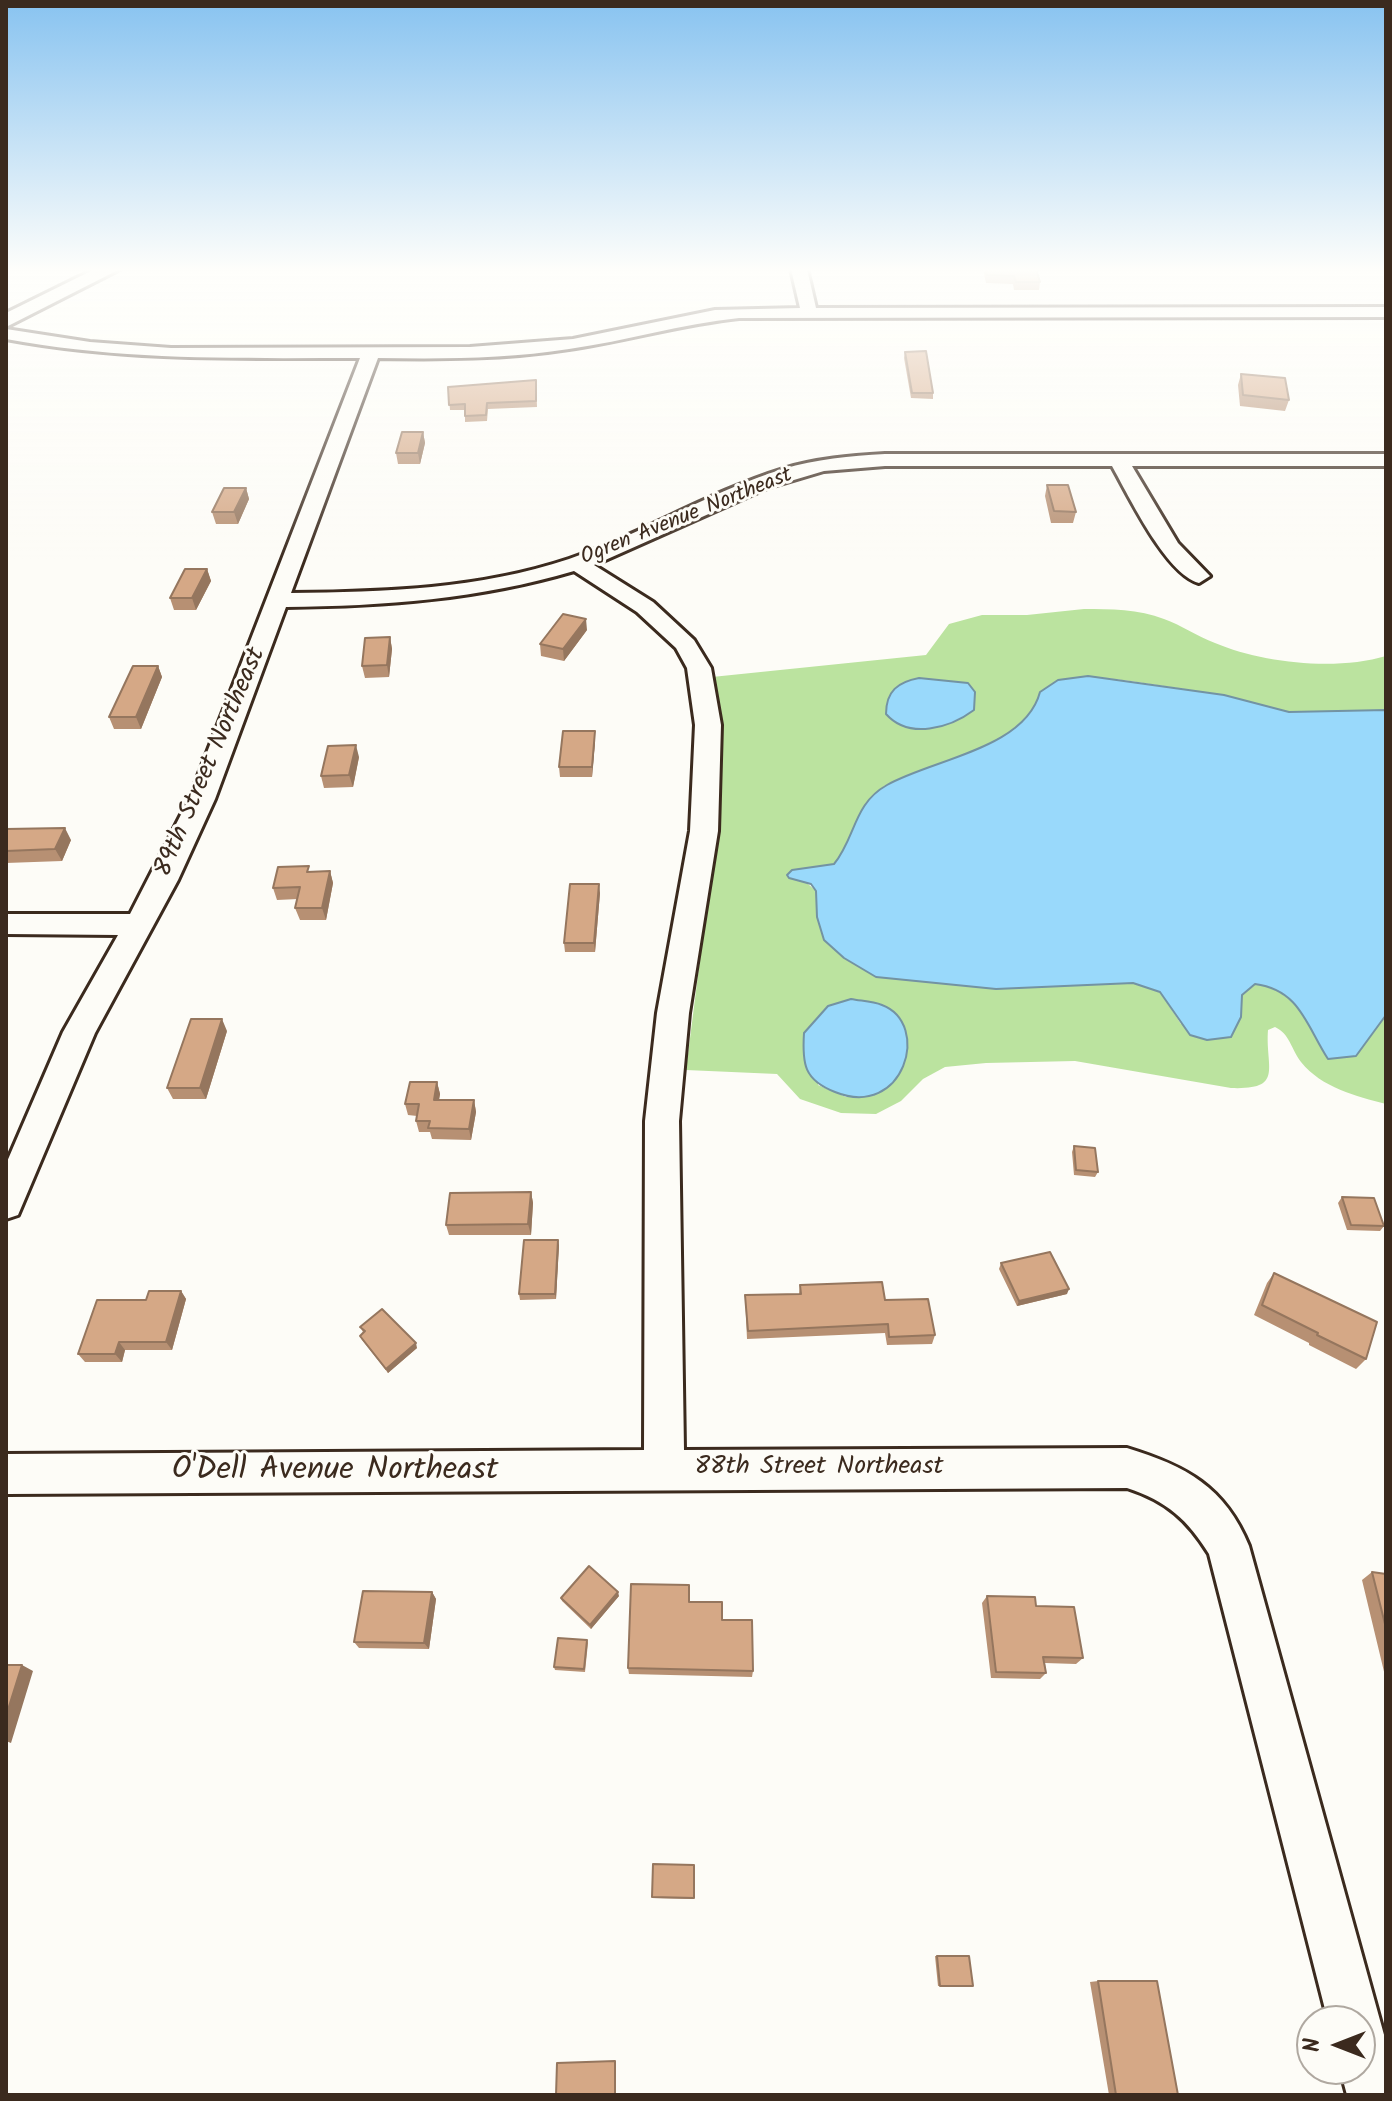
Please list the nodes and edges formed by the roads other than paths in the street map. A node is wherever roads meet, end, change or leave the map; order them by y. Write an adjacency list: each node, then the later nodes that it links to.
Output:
1 (366, 367): 6 (street, 89th Street Northeast)
2 (1118, 459): 3 (street, Ogren Avenue Northeast); 4 (street, Ogren Avenue Northeast); 5 (street)
3 (1386, 460)
4 (578, 564): 6 (street, Ogren Avenue Northeast); 10 (street, 88th Street Northeast)
5 (1199, 576)
6 (279, 600): 8 (street, 89th Street Northeast)
7 (6, 924): 8 (street)
8 (138, 925): 9 (street, 89th Street Northeast)
9 (6, 1204)
10 (664, 1470): 11 (street, O'Dell Avenue Northeast); 12 (street, 88th Street Northeast)
11 (6, 1474)
12 (1350, 2005)

